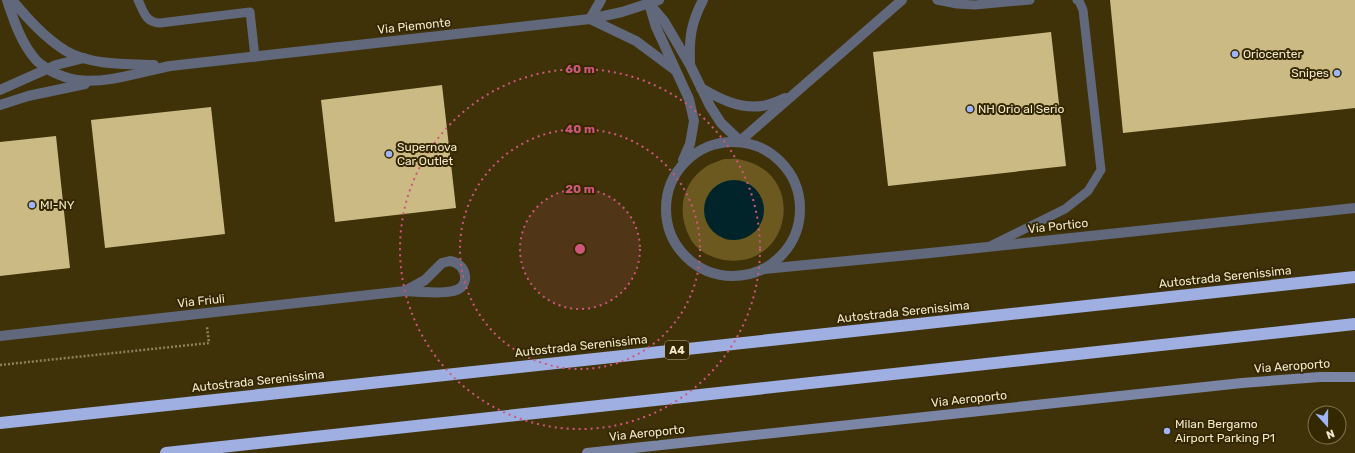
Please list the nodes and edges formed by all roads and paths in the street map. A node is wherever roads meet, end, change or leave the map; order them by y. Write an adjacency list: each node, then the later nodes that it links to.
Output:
1 (8, 0): 16 (street, Via Piemonte)
2 (12, 0): 13 (street, Via Piemonte)
3 (138, 0): 12 (lane)
4 (601, 0): 11 (street)
5 (702, 0): 14 (street)
6 (902, 0): 21 (street)
7 (937, 0): 8 (lane)
8 (1030, 0)
9 (1077, 0): 26 (lane)
10 (652, 1): 11 (street, Via Piemonte); 14 (street); 17 (street)
11 (590, 18): 12 (street, Via Piemonte); 17 (street)
12 (255, 57): 15 (street, Via Piemonte)
13 (84, 58): 15 (street, Via Piemonte); 16 (street)
14 (690, 65): 19 (street)
15 (170, 66): 18 (street, Via Piemonte)
16 (47, 69): 18 (street, Via Piemonte); 20 (street)
17 (677, 72): 24 (street)
18 (103, 80): 22 (street)
19 (701, 88): 21 (street); 23 (street)
20 (0, 90)
21 (791, 96): 23 (street)
22 (0, 105)
23 (740, 141): 24 (street); 27 (street)
24 (681, 165): 27 (street)
25 (1355, 208): 26 (street, Via Portico)
26 (988, 247): 27 (street, Via Portico)
27 (764, 269)
28 (1355, 277): 35 (highway, Autostrada Serenissima / A4)
29 (405, 292): 29 (street, Via Friuli); 32 (street, Via Friuli)
30 (1355, 324): 36 (highway)
31 (214, 326): 33 (path)
32 (0, 336)
33 (0, 366)
34 (1355, 377): 37 (main road, Via Aeroporto)
35 (0, 423)
36 (166, 453)
37 (587, 453)

